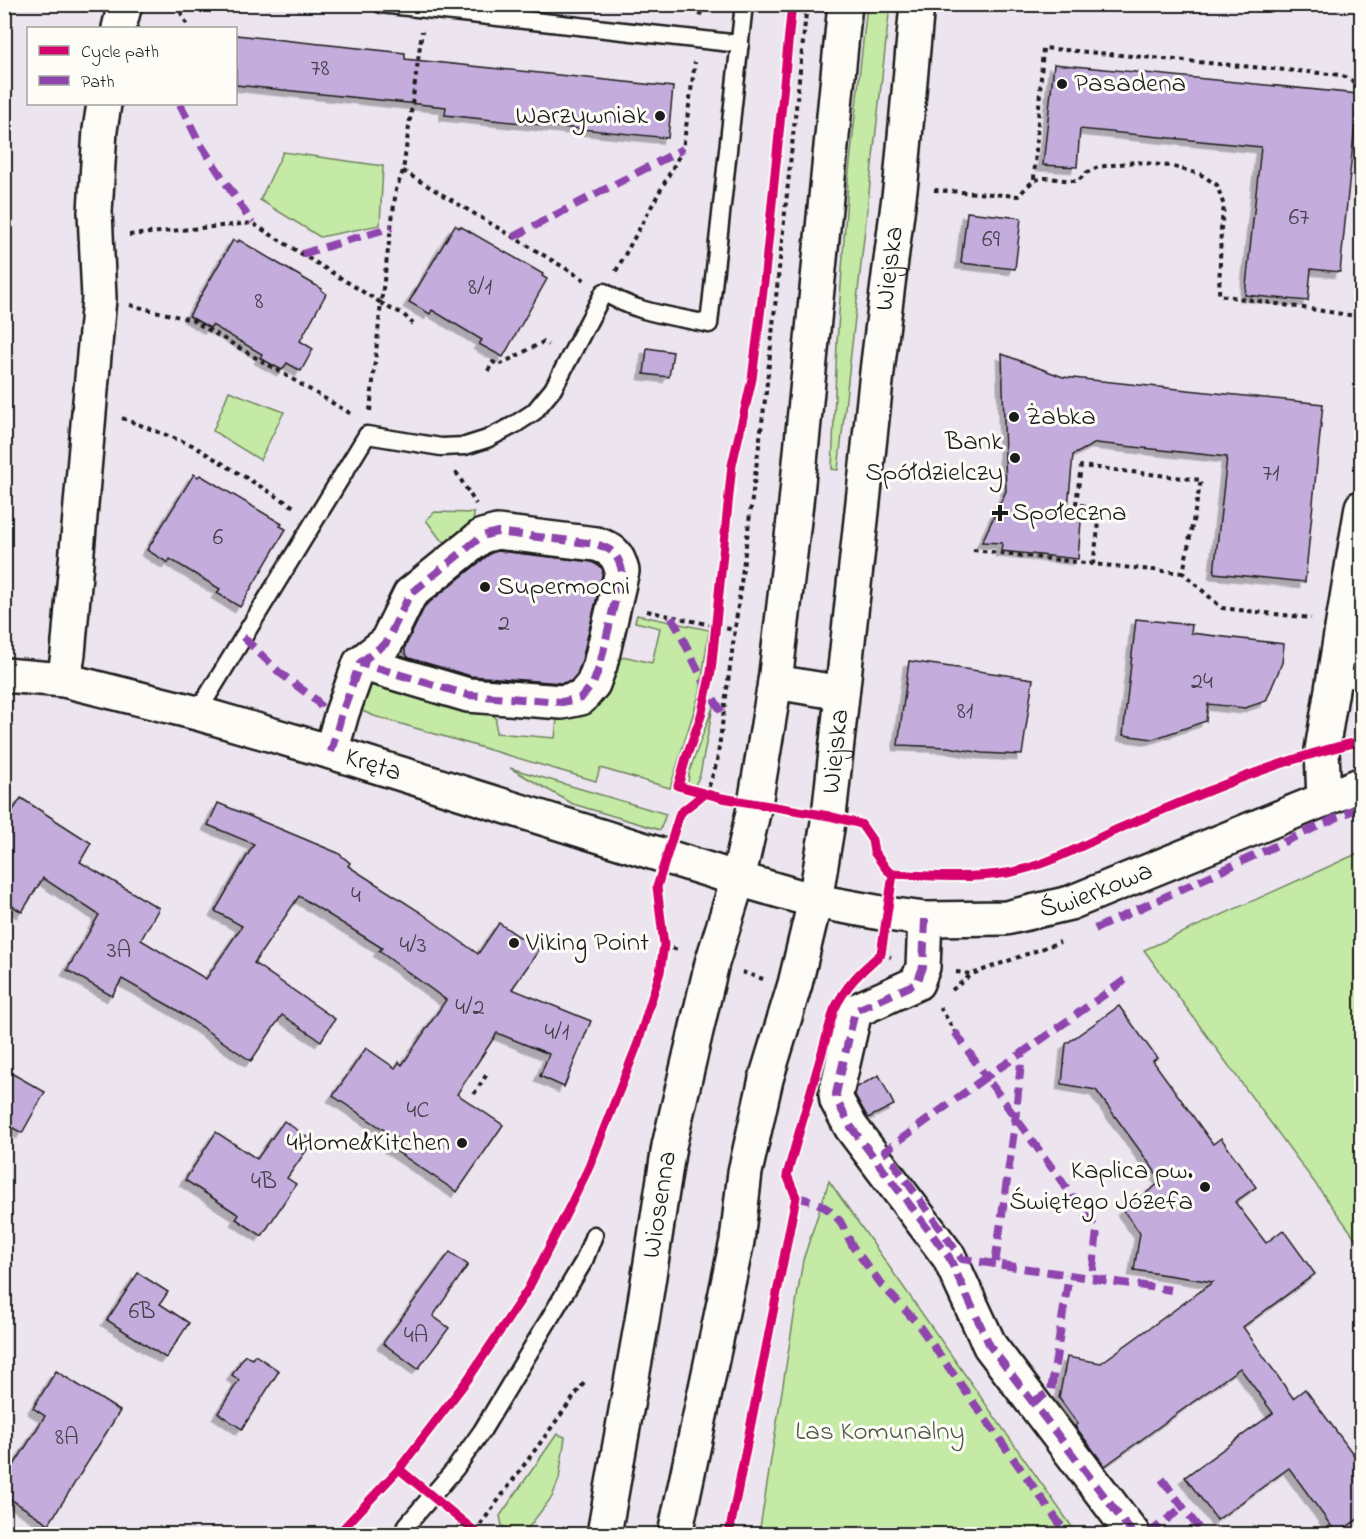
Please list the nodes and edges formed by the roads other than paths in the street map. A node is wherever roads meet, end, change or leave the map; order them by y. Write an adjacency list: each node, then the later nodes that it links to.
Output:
1 (125, 4): 6 (street)
2 (381, 4): 7 (lane)
3 (744, 4): 7 (lane)
4 (845, 4): 14 (street)
5 (917, 4): 15 (street, Wiejska)
6 (119, 27)
7 (740, 44): 16 (lane)
8 (104, 105): 13 (street)
9 (1362, 507): 12 (street)
10 (360, 663): 10 (street); 17 (street)
11 (4, 675): 13 (street, Kręta)
12 (1347, 679): 19 (street)
13 (64, 680): 16 (street, Kręta)
14 (775, 682): 15 (street); 20 (street)
15 (842, 693): 21 (street, Wiejska)
16 (197, 713): 17 (street, Kręta)
17 (331, 752): 20 (street, Kręta)
18 (1362, 784): 19 (street, Świerkowa)
19 (1324, 800): 22 (street, Świerkowa)
20 (738, 879): 21 (street); 25 (street, Wiosenna)
21 (815, 901): 22 (street, Świerkowa); 26 (street)
22 (926, 919): 27 (street)
23 (594, 1235): 24 (lane)
24 (403, 1534)
25 (604, 1534)
26 (675, 1534)
27 (1132, 1534)

